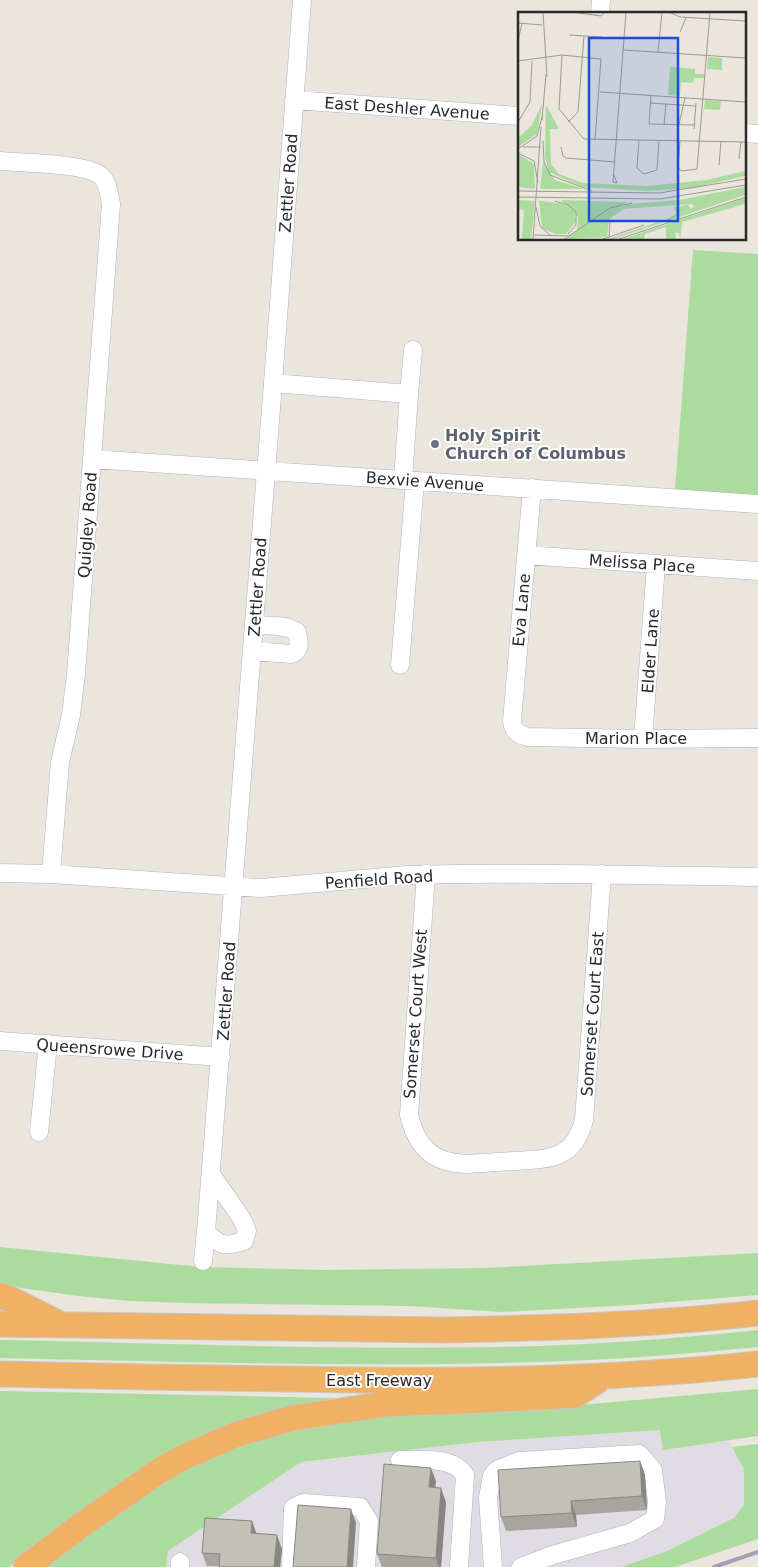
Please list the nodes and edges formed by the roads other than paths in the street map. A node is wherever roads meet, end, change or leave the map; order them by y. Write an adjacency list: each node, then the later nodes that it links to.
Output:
1 (302, 0): 2 (street, Zettler Road)
2 (294, 100): 3 (street, East Deshler Avenue); 6 (street, Zettler Road)
3 (518, 116)
4 (0, 161): 8 (street, Quigley Road)
5 (413, 350): 7 (street)
6 (273, 383): 7 (street); 9 (street, Zettler Road)
7 (409, 394): 10 (street)
8 (92, 458): 9 (street, Bexvie Avenue); 23 (street, Quigley Road)
9 (266, 470): 10 (street, Bexvie Avenue); 16 (street, Zettler Road)
10 (409, 480): 11 (street, Bexvie Avenue); 18 (street)
11 (532, 488): 12 (street, Bexvie Avenue); 13 (street, Eva Lane)
12 (758, 504)
13 (526, 555): 14 (street, Melissa Place); 19 (street, Eva Lane)
14 (656, 564): 15 (street, Melissa Place); 21 (street, Elder Lane)
15 (758, 571)
16 (254, 625): 17 (street, Zettler Road); 17 (street)
17 (252, 651): 27 (street, Zettler Road)
18 (400, 665)
19 (516, 732): 21 (street, Marion Place)
20 (758, 738): 21 (street, Marion Place)
21 (643, 739)
22 (0, 872): 23 (street, Penfield Road)
23 (51, 874): 27 (street, Penfield Road)
24 (426, 874): 25 (street, Penfield Road); 27 (street, Penfield Road); 32 (street, Somerset Court West)
25 (602, 874): 26 (street, Penfield Road); 32 (street, Somerset Court East)
26 (758, 877)
27 (234, 886): 30 (street, Zettler Road)
28 (0, 1041): 29 (street, Queensrowe Drive)
29 (48, 1044): 30 (street, Queensrowe Drive); 31 (street)
30 (221, 1057): 33 (street, Zettler Road)
31 (39, 1132)
32 (425, 1150)
33 (211, 1174): 34 (street, Zettler Road); 34 (street)
34 (206, 1232): 35 (street, Zettler Road)
35 (203, 1261)
36 (0, 1296): 39 (highway)
37 (758, 1313): 39 (highway)
38 (0, 1324): 39 (highway)
39 (63, 1326)
40 (758, 1364): 42 (highway, East Freeway)
41 (0, 1374): 42 (highway, East Freeway)
42 (606, 1376): 44 (highway)
43 (400, 1460): 47 (street)
44 (26, 1567)
45 (291, 1567): 46 (street)
46 (366, 1567)
47 (459, 1567)
48 (493, 1567): 49 (street)
49 (521, 1567)

